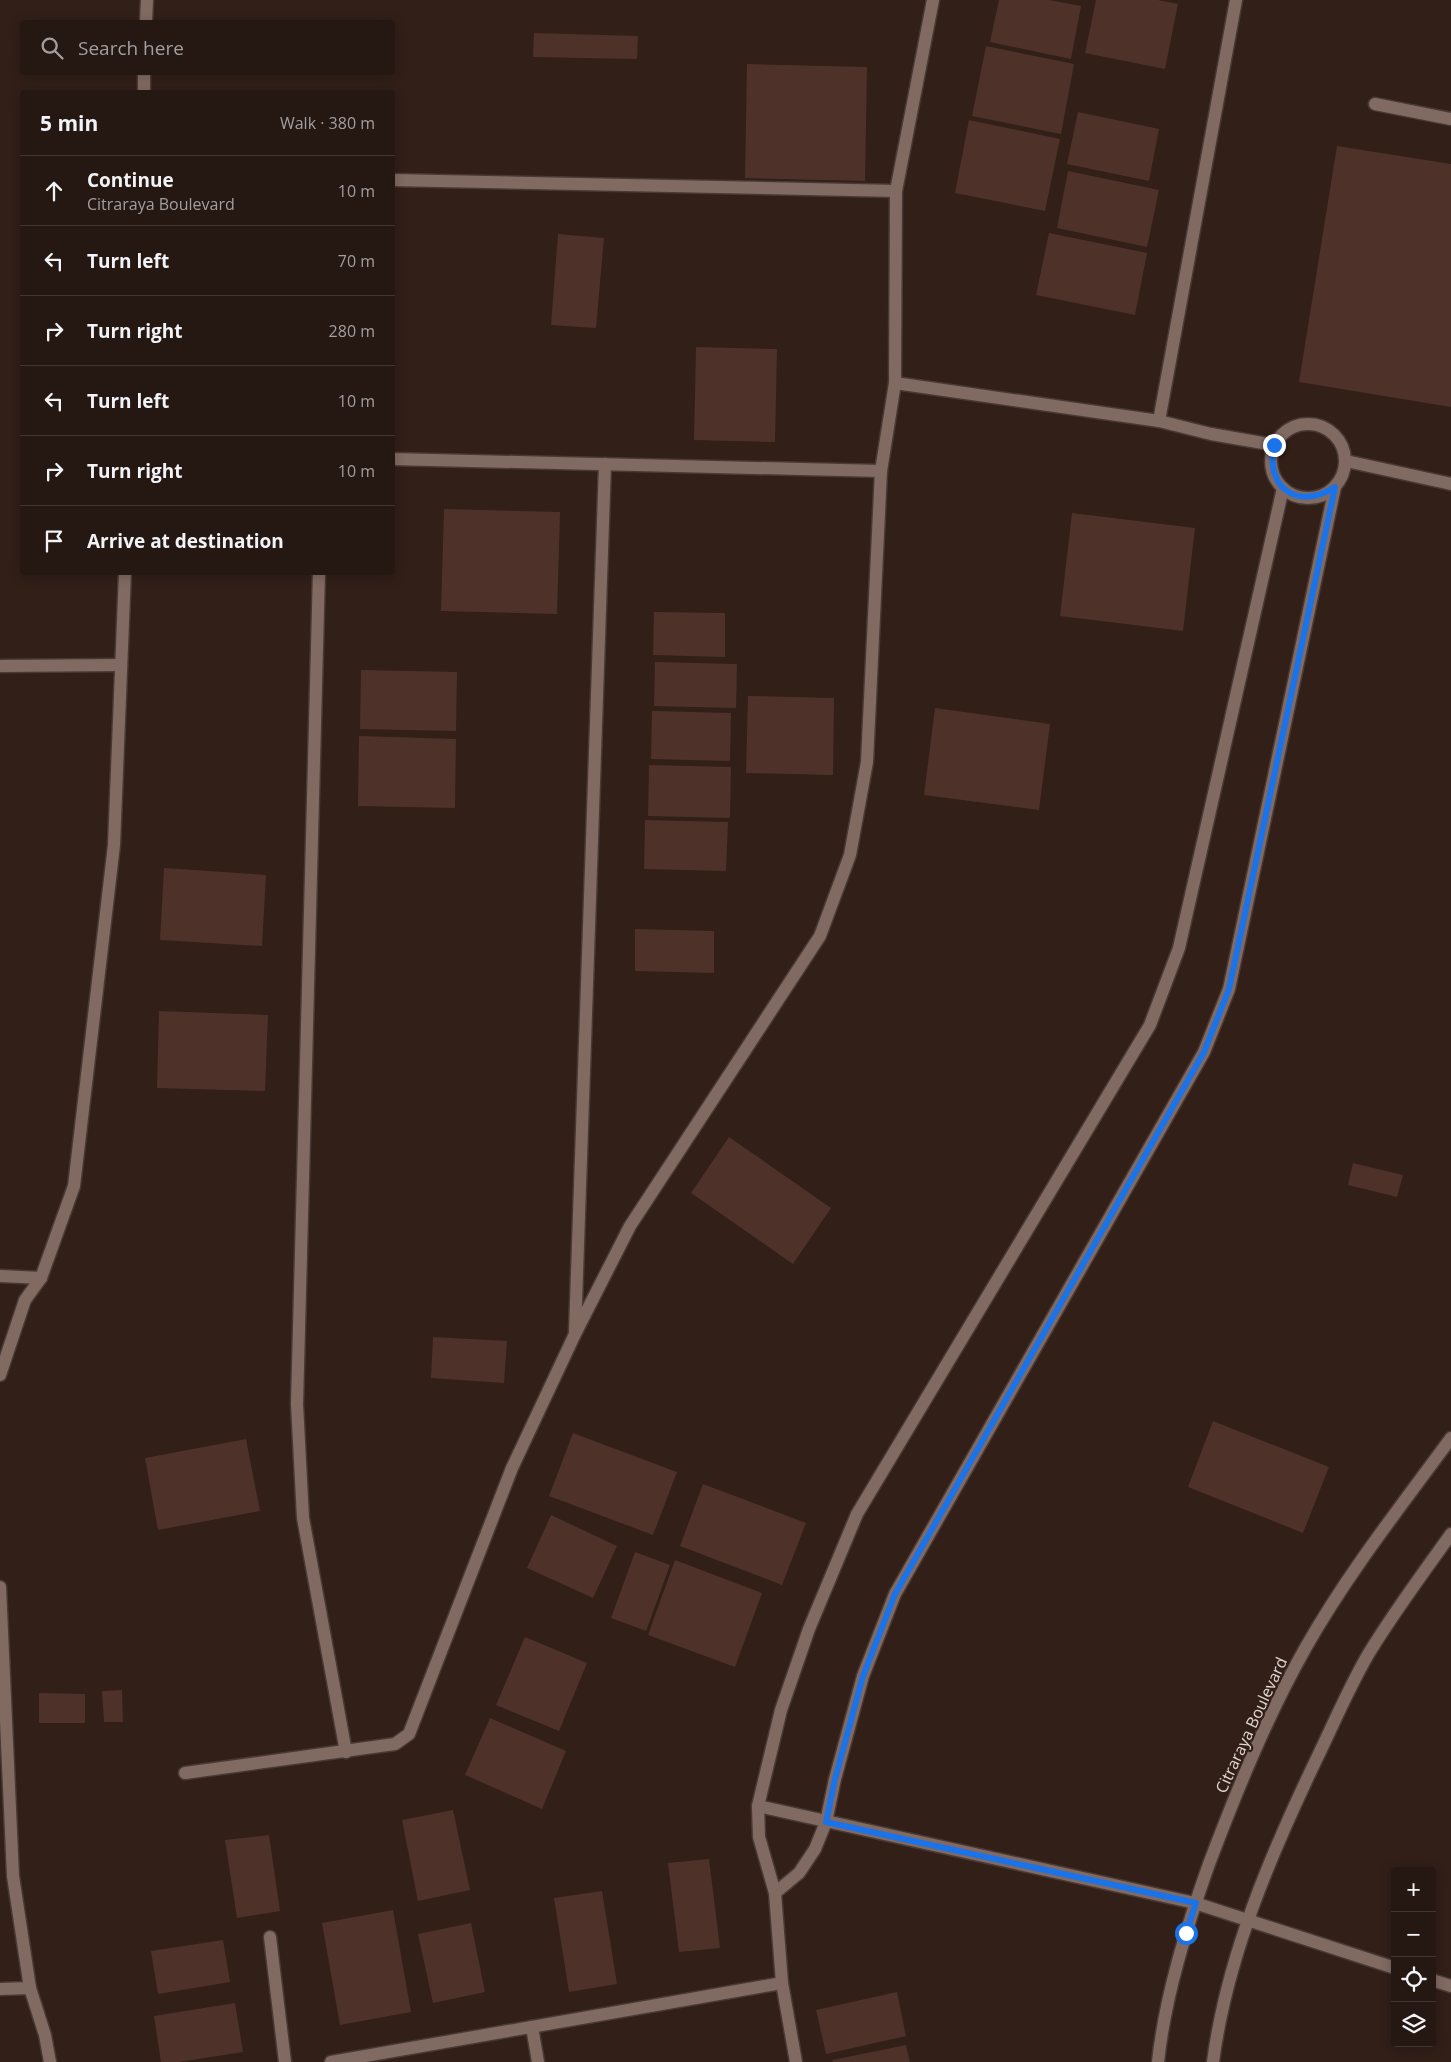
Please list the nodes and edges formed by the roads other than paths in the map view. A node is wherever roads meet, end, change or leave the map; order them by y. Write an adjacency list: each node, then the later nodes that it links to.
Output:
1 (147, 0): 4 (street)
2 (933, 0): 10 (street)
3 (1236, 0): 12 (street)
4 (146, 20)
5 (144, 75): 6 (street)
6 (144, 90)
7 (1375, 104): 8 (street)
8 (1451, 119)
9 (395, 180): 10 (street)
10 (896, 191): 11 (street)
11 (894, 383): 12 (street); 17 (street)
12 (1159, 421): 13 (street)
13 (1274, 445): 15 (street); 20 (street)
14 (395, 459): 16 (street)
15 (1346, 461): 18 (street); 19 (street)
16 (605, 464): 17 (street); 27 (street)
17 (881, 471): 27 (street)
18 (1451, 484)
19 (1335, 487): 20 (street); 35 (street)
20 (1283, 488): 34 (street)
21 (125, 575): 23 (street)
22 (319, 575): 32 (street)
23 (121, 665): 24 (street); 26 (street)
24 (0, 666)
25 (0, 1276): 26 (street)
26 (41, 1278): 28 (street)
27 (575, 1334): 32 (street)
28 (0, 1375)
29 (1451, 1438): 37 (street, Citraraya Boulevard)
30 (1451, 1534): 38 (street)
31 (0, 1587): 45 (street)
32 (346, 1752): 33 (street)
33 (185, 1773)
34 (758, 1806): 35 (street); 36 (street)
35 (826, 1822): 36 (street); 37 (street)
36 (775, 1893): 42 (street)
37 (1196, 1903): 38 (street); 52 (street, Citraraya Boulevard)
38 (1249, 1919): 40 (street); 53 (street)
39 (270, 1937): 48 (street)
40 (1391, 1967)
41 (1436, 1981): 43 (street)
42 (782, 1983): 46 (street); 51 (street)
43 (1451, 1986)
44 (0, 1988): 45 (street)
45 (30, 1988): 47 (street)
46 (532, 2027): 49 (street); 50 (street)
47 (50, 2062)
48 (285, 2062)
49 (331, 2062)
50 (538, 2062)
51 (796, 2062)
52 (1158, 2062)
53 (1213, 2062)

